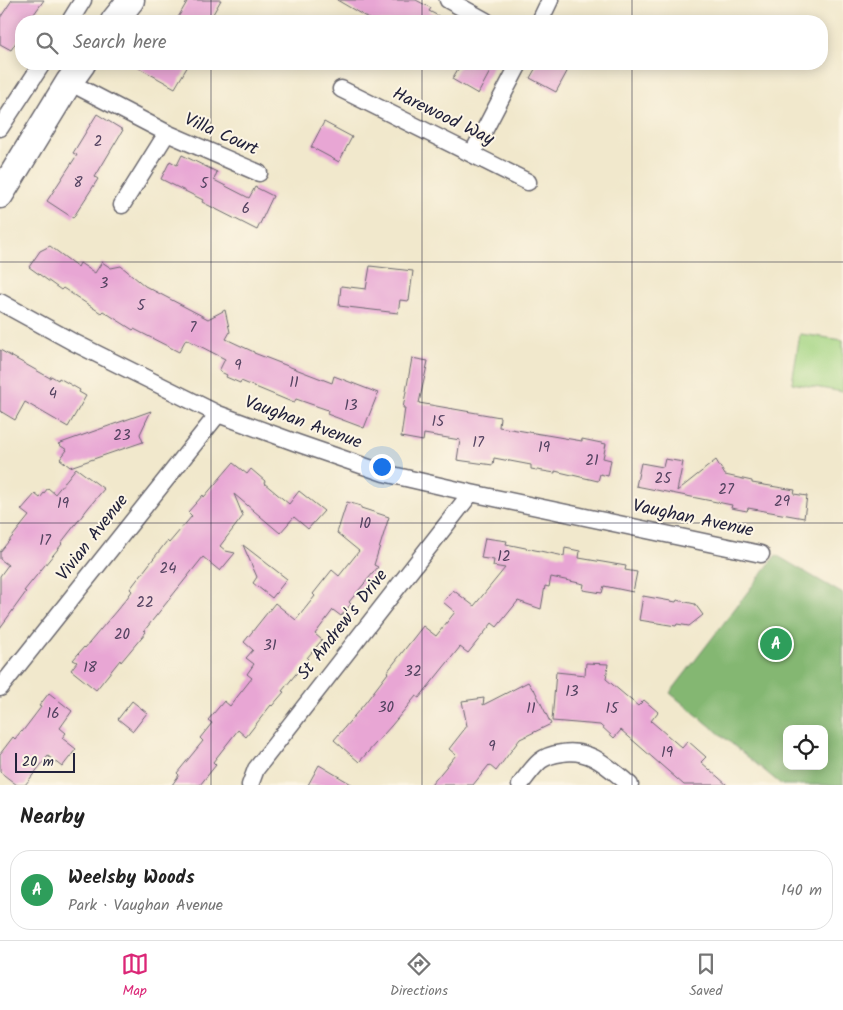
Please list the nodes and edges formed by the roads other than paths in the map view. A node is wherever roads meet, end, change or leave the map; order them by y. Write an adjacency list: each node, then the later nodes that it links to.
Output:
1 (84, 0): 5 (street)
2 (131, 0): 6 (main road)
3 (448, 0): 7 (street)
4 (550, 0): 8 (street)
5 (74, 15)
6 (119, 15)
7 (475, 15)
8 (543, 15)
9 (38, 70): 13 (street)
10 (516, 70): 15 (street)
11 (75, 73): 14 (street, Villa Court); 18 (main road)
12 (341, 89): 15 (street, Harewood Way)
13 (0, 128)
14 (167, 133): 16 (street, Villa Court); 19 (street, Villa Court)
15 (472, 154): 17 (street, Harewood Way)
16 (259, 174)
17 (528, 182)
18 (0, 195)
19 (122, 205)
20 (0, 302): 21 (street, Vaughan Avenue)
21 (218, 414): 22 (street, Vaughan Avenue); 24 (street, Vivian Avenue)
22 (471, 493): 23 (street, Vaughan Avenue); 25 (street, St Andrew's Drive)
23 (761, 554)
24 (0, 688)
25 (250, 785)
26 (520, 785): 27 (street)
27 (630, 785)

